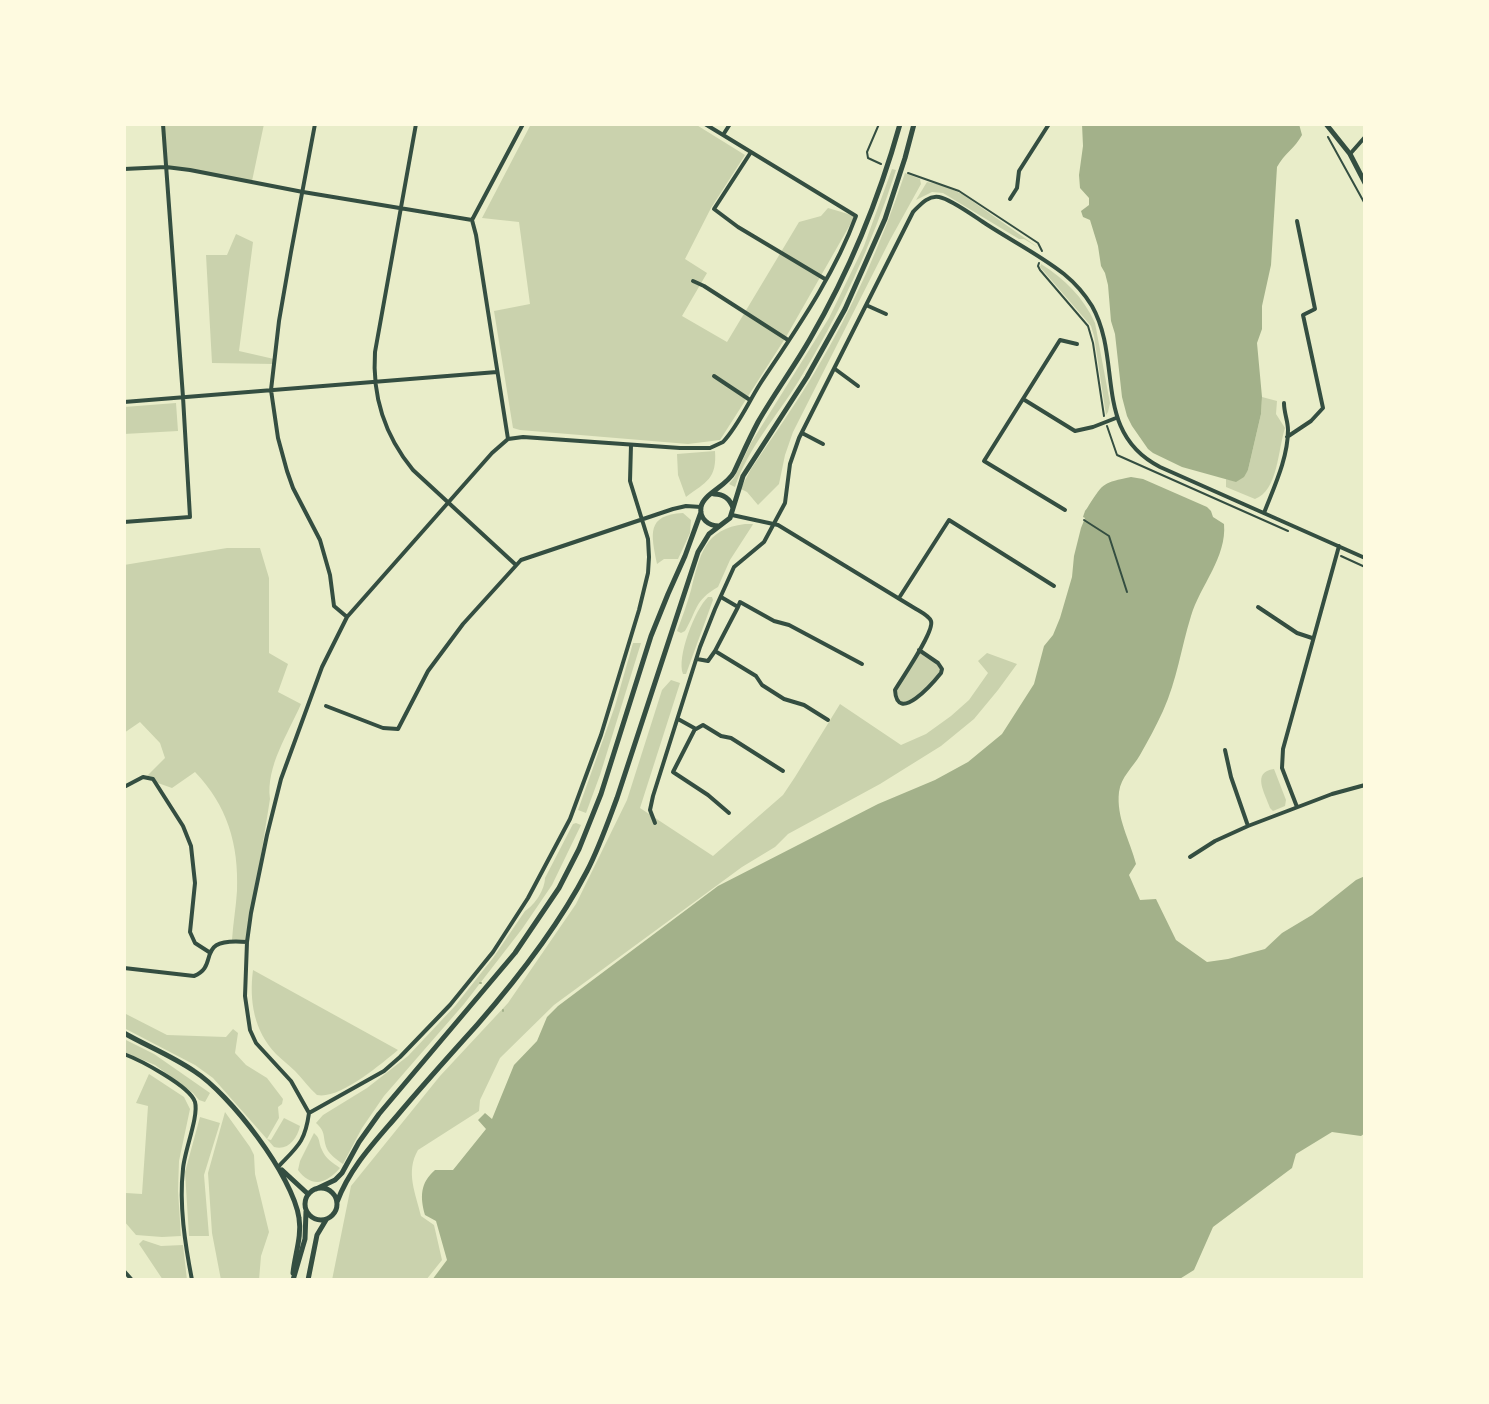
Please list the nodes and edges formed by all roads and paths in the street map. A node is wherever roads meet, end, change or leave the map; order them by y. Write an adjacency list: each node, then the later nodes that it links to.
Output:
1 (163, 124): 18 (street)
2 (315, 124): 22 (street)
3 (416, 124): 25 (street)
4 (523, 124): 26 (street)
5 (705, 124): 13 (street)
6 (730, 124): 13 (street)
7 (879, 124): 17 (path)
8 (900, 124): 53 (main road)
9 (914, 124): 57 (main road)
10 (1049, 124): 23 (street)
11 (1326, 124): 16 (main road)
12 (1323, 131): 24 (path)
13 (723, 135): 15 (street)
14 (1365, 137): 16 (street)
15 (751, 152): 29 (street); 29 (street)
16 (1350, 154): 21 (main road)
17 (883, 165)
18 (166, 167): 19 (street); 22 (street); 41 (street)
19 (124, 169)
20 (905, 172): 28 (path)
21 (1365, 183)
22 (303, 192): 25 (street); 40 (street)
23 (1010, 199)
24 (1365, 204)
25 (401, 208): 26 (street); 38 (street)
26 (472, 220): 36 (street)
27 (1297, 221): 49 (street)
28 (1041, 259): 31 (street); 46 (street); 47 (path)
29 (825, 279): 33 (street)
30 (693, 281): 33 (street)
31 (866, 305): 32 (street); 35 (street)
32 (886, 314)
33 (788, 340): 43 (street)
34 (1077, 344): 42 (street)
35 (835, 369): 39 (street); 48 (street)
36 (497, 372): 38 (street); 50 (street)
37 (714, 376): 43 (street)
38 (374, 381): 40 (street); 54 (street)
39 (858, 386)
40 (271, 390): 41 (street); 76 (street)
41 (183, 397): 44 (street); 61 (street)
42 (1023, 399): 47 (street); 56 (street)
43 (750, 400): 52 (street)
44 (124, 402)
45 (1284, 403): 49 (street)
46 (1116, 418): 47 (street); 58 (street)
47 (1106, 422): 64 (path)
48 (802, 433): 51 (street); 62 (street)
49 (1287, 437): 58 (street)
50 (508, 439): 52 (street); 54 (street)
51 (823, 444)
52 (631, 445): 59 (street)
53 (710, 496): 55 (main road); 57 (main road)
54 (447, 503): 68 (street); 76 (street)
55 (701, 509): 59 (street); 63 (main road); 104 (main road)
56 (1065, 510)
57 (732, 512): 62 (street); 63 (main road)
58 (1264, 513): 65 (street)
59 (642, 519): 68 (street); 102 (street)
60 (1084, 520): 71 (path)
61 (124, 522)
62 (773, 523): 72 (street); 73 (street)
63 (720, 526): 104 (main road)
64 (1299, 536)
65 (1339, 546): 66 (street); 67 (street)
66 (1336, 553): 69 (path); 77 (street)
67 (1365, 558)
68 (516, 565): 82 (street)
69 (1365, 567)
70 (1054, 586): 73 (street)
71 (1127, 592)
72 (720, 597): 74 (street); 80 (street)
73 (899, 598): 78 (street)
74 (738, 607): 79 (street); 81 (street)
75 (1258, 607): 77 (street)
76 (347, 617): 97 (street)
77 (1312, 638): 92 (street)
78 (919, 650): 78 (street)
79 (715, 651): 80 (street); 84 (street)
80 (697, 659): 83 (street)
81 (862, 664)
82 (326, 706)
83 (678, 719): 85 (street); 87 (street)
84 (828, 720)
85 (696, 729): 88 (street); 89 (street)
86 (1225, 750): 95 (street)
87 (666, 758): 88 (street); 94 (street)
88 (678, 764): 93 (street)
89 (783, 771)
90 (1365, 785): 92 (street)
91 (124, 787): 98 (street)
92 (1297, 807): 95 (street)
93 (729, 813)
94 (655, 823)
95 (1248, 826): 96 (street)
96 (1190, 857)
97 (247, 942): 98 (street); 102 (street)
98 (209, 952): 99 (street)
99 (124, 968)
100 (124, 1033): 103 (main road)
101 (124, 1054): 112 (street)
102 (309, 1113): 103 (street)
103 (279, 1166): 106 (main road); 113 (main road)
104 (345, 1175): 105 (main road); 107 (main road)
105 (316, 1189): 106 (main road); 107 (main road)
106 (308, 1194): 108 (main road)
107 (337, 1202): 109 (main road)
108 (306, 1210): 109 (main road); 113 (main road)
109 (327, 1219): 114 (main road)
110 (124, 1271): 111 (street)
111 (132, 1280)
112 (192, 1280)
113 (293, 1280)
114 (308, 1280)

